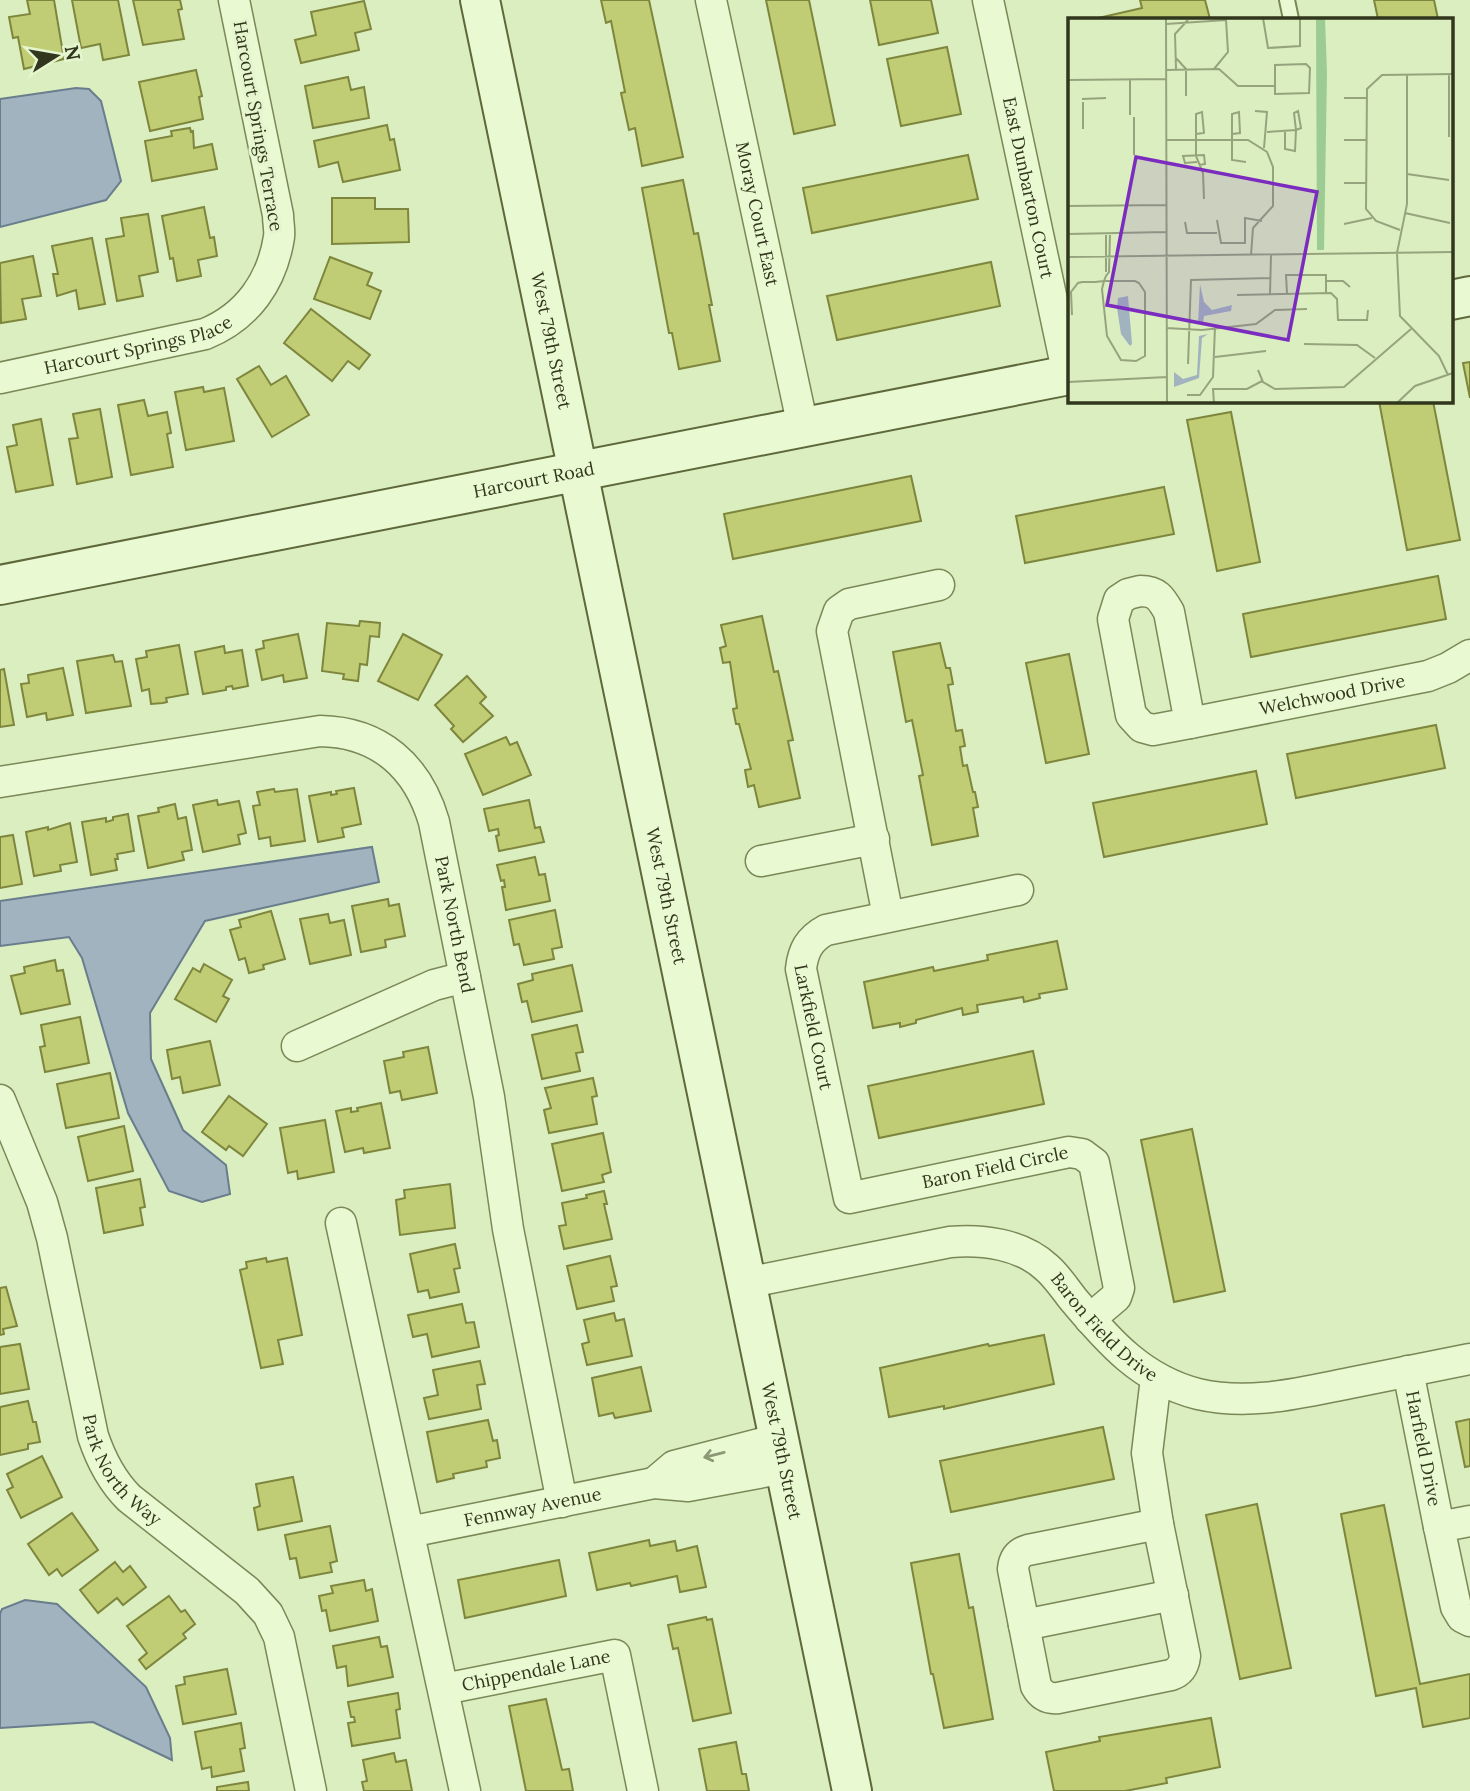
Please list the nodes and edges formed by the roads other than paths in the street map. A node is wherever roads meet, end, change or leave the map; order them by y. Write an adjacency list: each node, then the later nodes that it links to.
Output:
1 (234, 0): 7 (street, Harcourt Springs Terrace)
2 (480, 0): 14 (main road, West 79th Street)
3 (711, 0): 13 (street, Moray Court East)
4 (988, 0): 10 (street, East Dunbarton Court)
5 (1286, 0): 6 (lane)
6 (1291, 18)
7 (260, 290): 12 (street, Harcourt Springs Place)
8 (1470, 296): 9 (main road)
9 (1452, 300)
10 (1068, 370)
11 (1068, 375): 13 (main road, Harcourt Road)
12 (0, 378)
13 (803, 427): 14 (main road, Harcourt Road)
14 (579, 471): 15 (main road, Harcourt Road); 29 (main road, West 79th Street)
15 (0, 585)
16 (939, 585): 20 (street)
17 (1470, 655): 18 (street, Welchwood Drive)
18 (1189, 723)
19 (0, 782): 24 (street, Park North Bend)
20 (874, 839): 21 (street); 23 (street)
21 (761, 861)
22 (1018, 890): 23 (street, Larkfield Court)
23 (888, 916): 27 (street, Larkfield Court)
24 (465, 977): 25 (street); 35 (street, Park North Bend)
25 (297, 1046)
26 (0, 1100): 44 (street, Park North Way)
27 (849, 1198): 30 (street, Baron Field Circle)
28 (341, 1223): 39 (street)
29 (747, 1283): 30 (street, Baron Field Drive); 34 (main road, West 79th Street)
30 (1090, 1319): 33 (street, Baron Field Drive)
31 (1470, 1359): 32 (street, Baron Field Drive)
32 (1408, 1371): 33 (street, Baron Field Drive); 38 (street, Harfield Drive)
33 (1156, 1378): 37 (street)
34 (782, 1453): 35 (street, Fennway Avenue); 47 (main road, West 79th Street)
35 (562, 1502): 39 (street, Fennway Avenue)
36 (1470, 1521): 38 (street, Harfield Drive)
37 (1158, 1524): 40 (street); 42 (street)
38 (1439, 1527): 41 (street, Harfield Drive)
39 (409, 1532): 43 (street)
40 (1172, 1595): 42 (street); 42 (street)
41 (1470, 1620)
42 (1024, 1625)
43 (444, 1689): 45 (street); 46 (street, Chippendale Lane)
44 (311, 1791)
45 (465, 1791)
46 (643, 1791)
47 (852, 1791)

